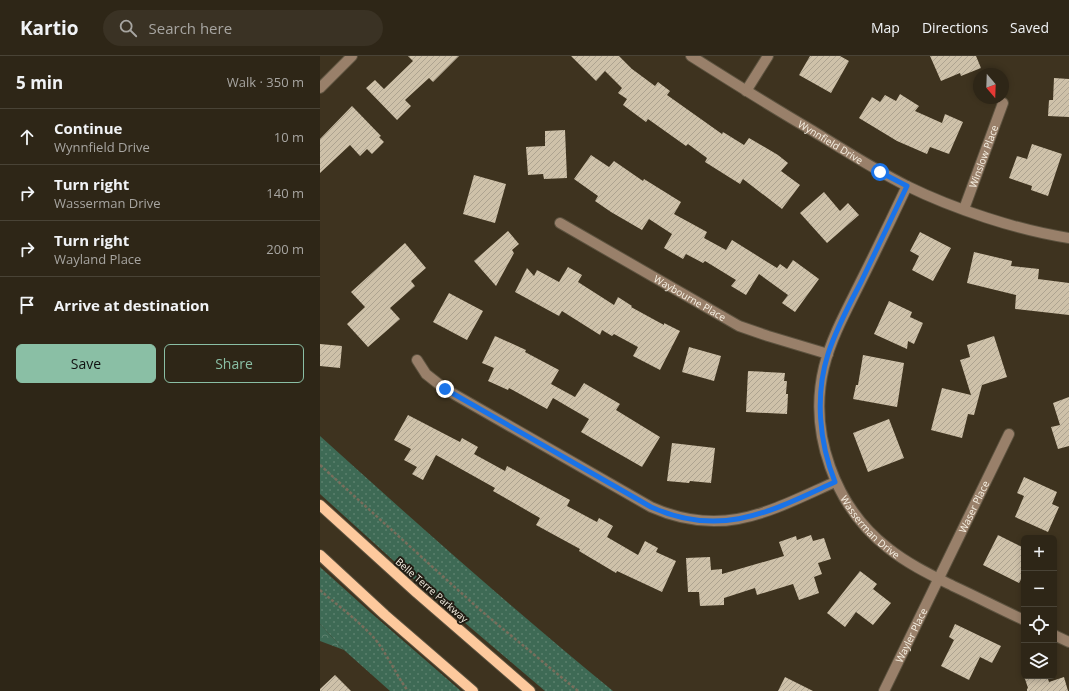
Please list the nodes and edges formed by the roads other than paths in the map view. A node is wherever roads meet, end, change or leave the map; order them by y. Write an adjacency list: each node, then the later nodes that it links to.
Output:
1 (352, 56): 4 (street)
2 (691, 56): 5 (street, Wynnfield Drive)
3 (768, 56): 5 (street)
4 (320, 88)
5 (746, 91): 7 (street, Wynnfield Drive)
6 (1003, 104): 8 (street, Winslow Place)
7 (907, 186): 8 (street, Wynnfield Drive); 11 (street, Wasserman Drive)
8 (964, 209): 10 (street, Wynnfield Drive)
9 (560, 223): 11 (street, Waybourne Place)
10 (1069, 238)
11 (828, 354): 14 (street, Wasserman Drive)
12 (417, 360): 14 (street)
13 (1009, 434): 17 (street, Waser Place)
14 (835, 482): 17 (street, Wasserman Drive)
15 (320, 505): 22 (main road, Belle Terre Parkway)
16 (320, 555): 21 (main road)
17 (939, 579): 18 (street, Wasserman Drive); 23 (street, Wayler Place)
18 (1021, 619)
19 (1057, 636): 20 (street)
20 (1069, 642)
21 (473, 691)
22 (530, 691)
23 (884, 691)

